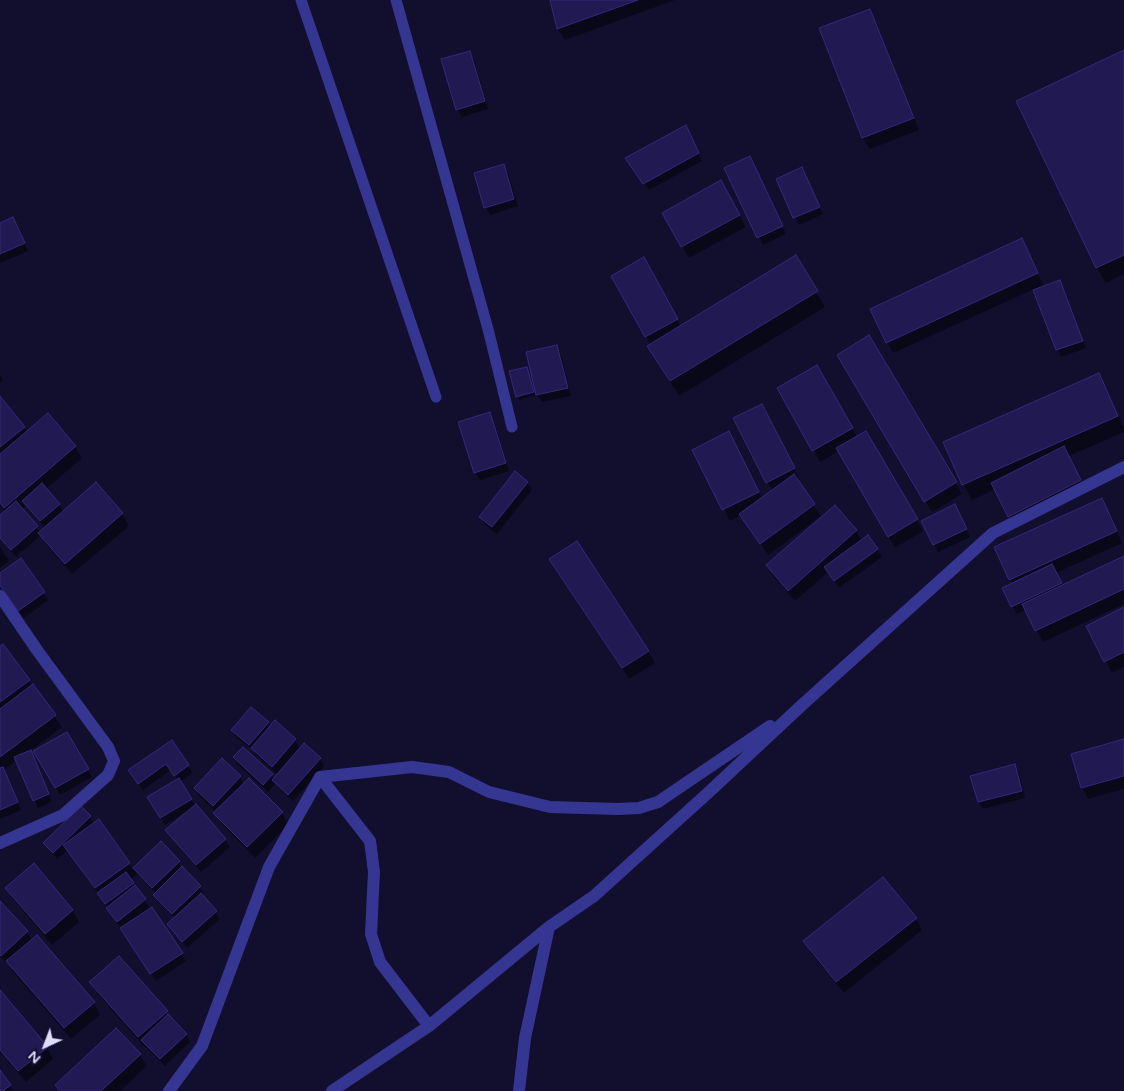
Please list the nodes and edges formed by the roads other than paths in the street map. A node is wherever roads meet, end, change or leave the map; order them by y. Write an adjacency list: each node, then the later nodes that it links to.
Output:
1 (301, 0): 3 (lane)
2 (396, 0): 4 (lane)
3 (436, 397)
4 (512, 427)
5 (1124, 467): 7 (street)
6 (0, 596): 9 (street)
7 (802, 704): 8 (street); 10 (street)
8 (320, 777): 11 (street); 12 (street)
9 (0, 843)
10 (549, 927): 11 (street); 14 (street)
11 (429, 1026): 13 (street)
12 (169, 1091)
13 (332, 1091)
14 (519, 1091)

